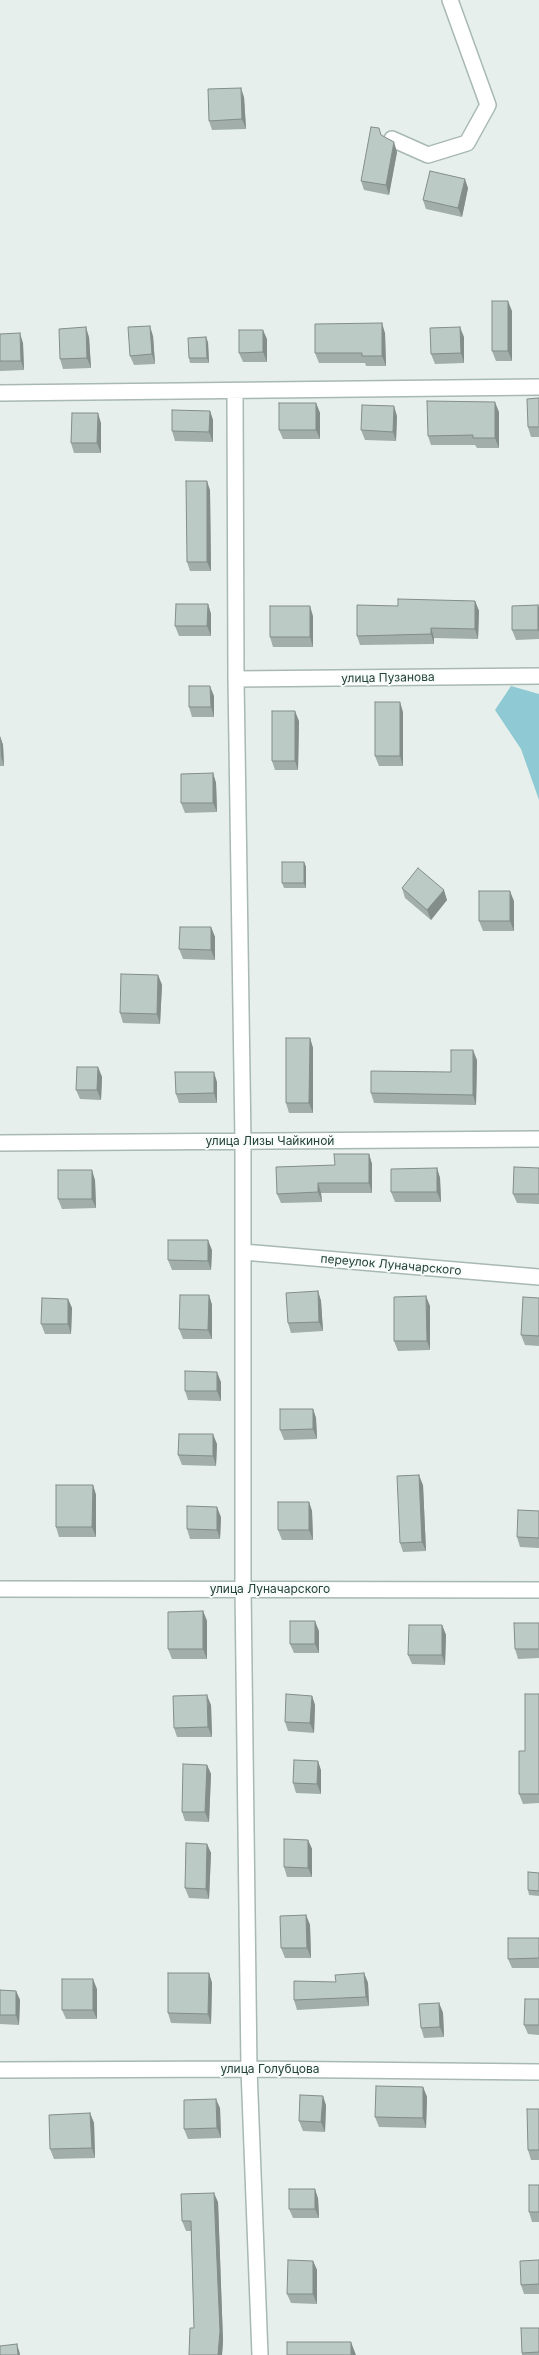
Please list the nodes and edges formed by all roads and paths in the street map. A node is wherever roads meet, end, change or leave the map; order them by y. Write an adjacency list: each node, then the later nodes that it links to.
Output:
1 (450, 0): 2 (street)
2 (392, 139)
3 (539, 387): 4 (street)
4 (235, 392): 5 (street); 7 (street)
5 (0, 393)
6 (539, 676): 7 (street, улица Пузанова)
7 (236, 679): 9 (street)
8 (539, 1139): 9 (street, улица Лизы Чайкиной)
9 (243, 1141): 10 (street, улица Лизы Чайкиной); 11 (street)
10 (0, 1143)
11 (243, 1252): 12 (street, переулок Луначарского); 14 (street)
12 (539, 1277)
13 (0, 1589): 14 (street, улица Луначарского)
14 (243, 1589): 15 (street, улица Луначарского); 16 (street)
15 (539, 1590)
16 (249, 2069): 17 (street, улица Голубцова); 18 (street, улица Голубцова); 19 (street)
17 (0, 2070)
18 (539, 2072)
19 (260, 2355)

